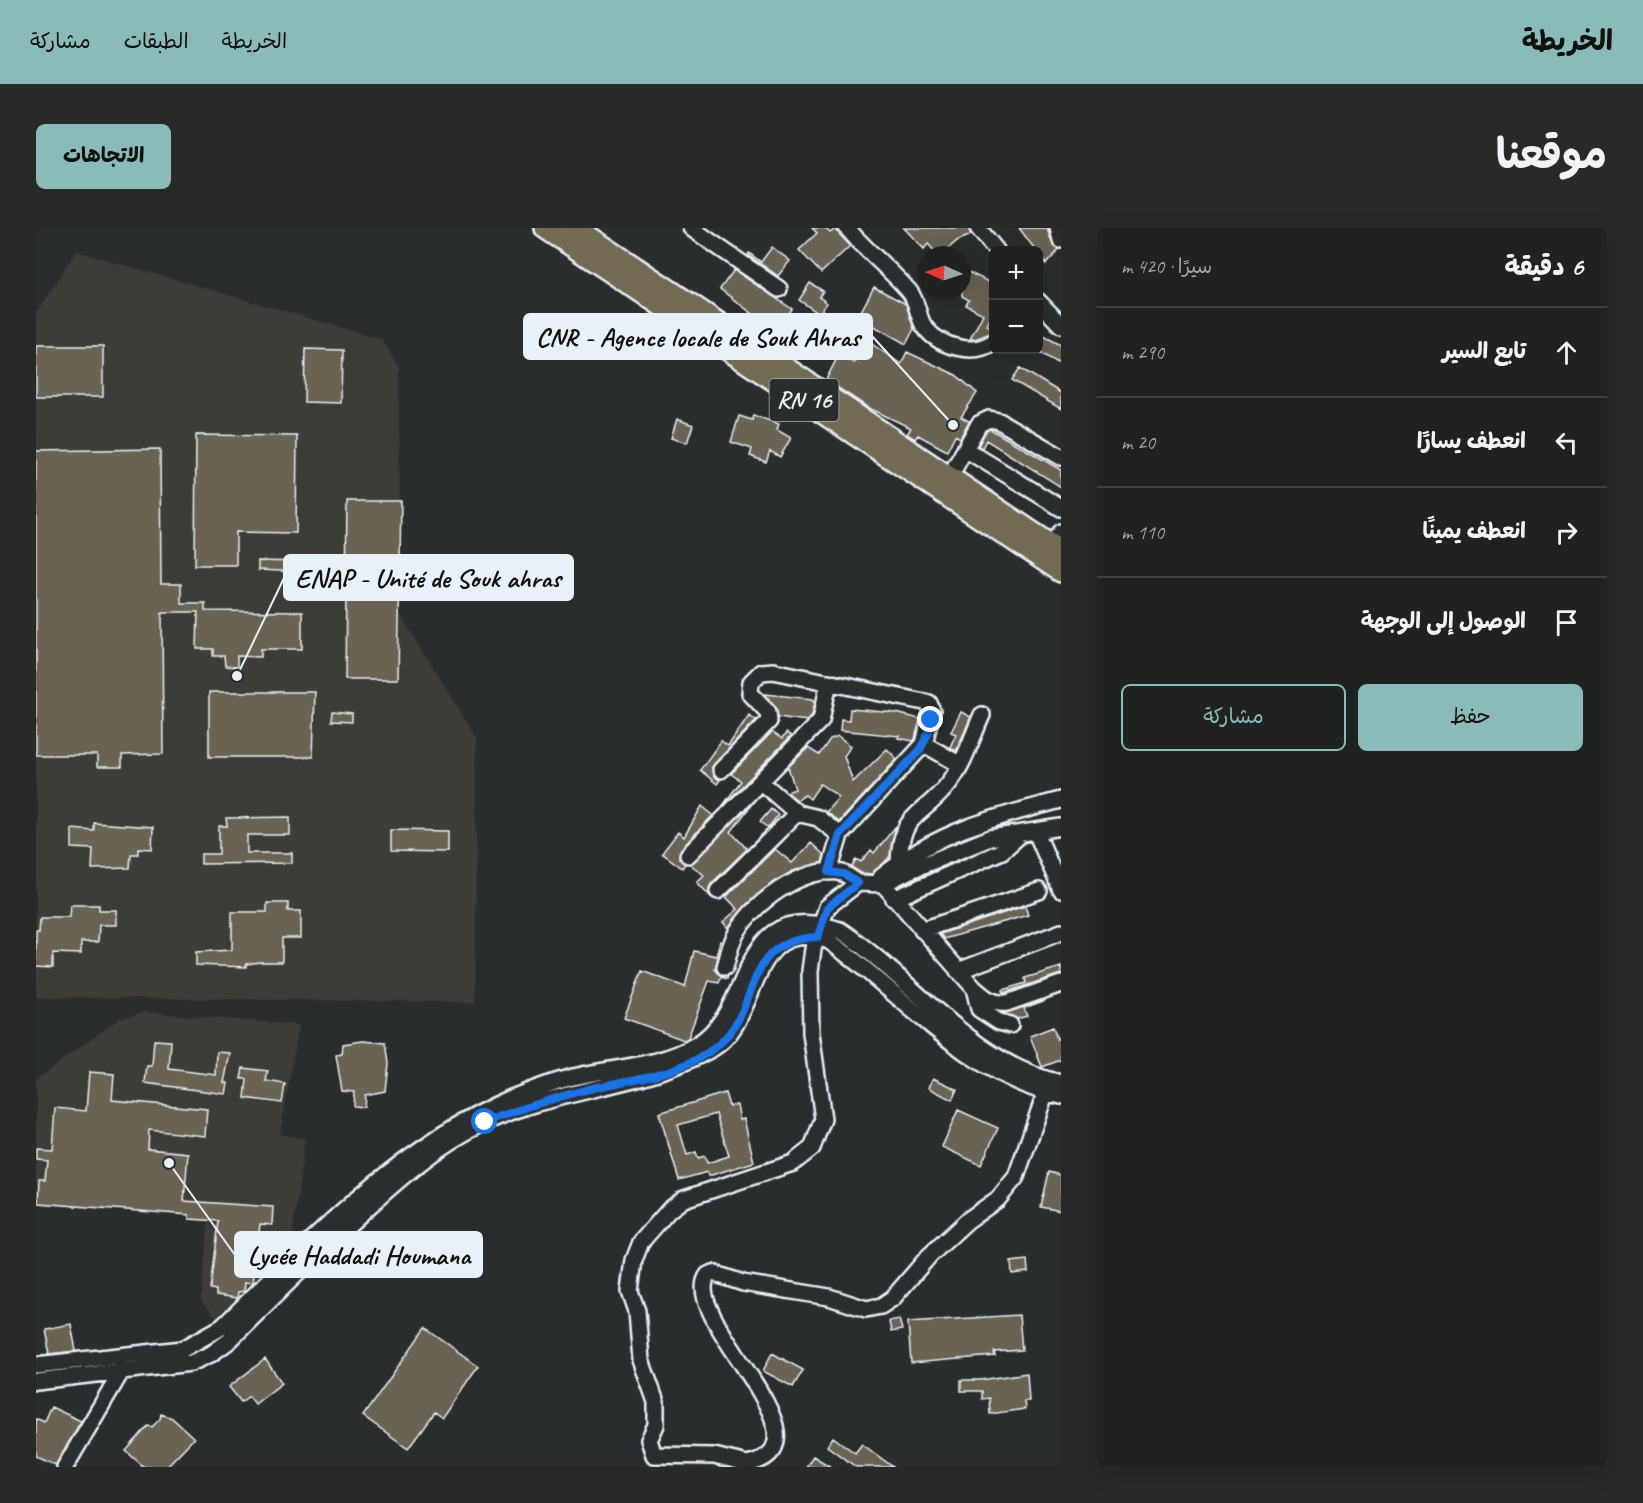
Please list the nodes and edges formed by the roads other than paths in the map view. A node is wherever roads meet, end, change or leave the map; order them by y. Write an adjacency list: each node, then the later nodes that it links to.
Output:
1 (546, 228): 18 (highway, RN 16)
2 (575, 228): 15 (highway, RN 16)
3 (691, 228): 9 (street)
4 (847, 228): 12 (street)
5 (978, 228): 8 (street)
6 (1058, 228): 7 (street)
7 (1061, 240)
8 (993, 246)
9 (779, 289)
10 (1043, 306): 11 (street)
11 (1061, 325)
12 (989, 345)
13 (965, 449): 14 (street); 15 (street); 16 (street)
14 (1061, 457)
15 (949, 478): 17 (highway, RN 16)
16 (1061, 508)
17 (1058, 543)
18 (1061, 571)
19 (829, 682): 21 (street); 23 (street); 24 (street)
20 (982, 715): 22 (street)
21 (924, 744): 22 (street); 29 (street)
22 (959, 764): 31 (street)
23 (721, 770)
24 (761, 782): 26 (street); 30 (street)
25 (1061, 800): 31 (street)
26 (797, 813): 29 (street); 35 (street)
27 (1061, 827): 28 (street)
28 (1029, 833): 33 (street); 34 (street); 37 (street)
29 (840, 835): 32 (street)
30 (688, 855)
31 (899, 862): 33 (street)
32 (829, 872): 33 (street); 41 (street)
33 (871, 884): 37 (street); 38 (street)
34 (1061, 890)
35 (718, 891)
36 (1039, 891): 39 (street)
37 (894, 899): 39 (street)
38 (820, 930): 46 (street); 46 (street); 48 (street); 50 (street)
39 (922, 930): 42 (street)
40 (1061, 932): 42 (street)
41 (724, 967)
42 (958, 971): 44 (street)
43 (1061, 984): 44 (street)
44 (974, 988): 45 (street)
45 (1010, 1025)
46 (1052, 1085): 47 (street)
47 (1061, 1096)
48 (123, 1354): 49 (street); 50 (street)
49 (36, 1365)
50 (121, 1372): 51 (street); 52 (street)
51 (36, 1381)
52 (65, 1467)

